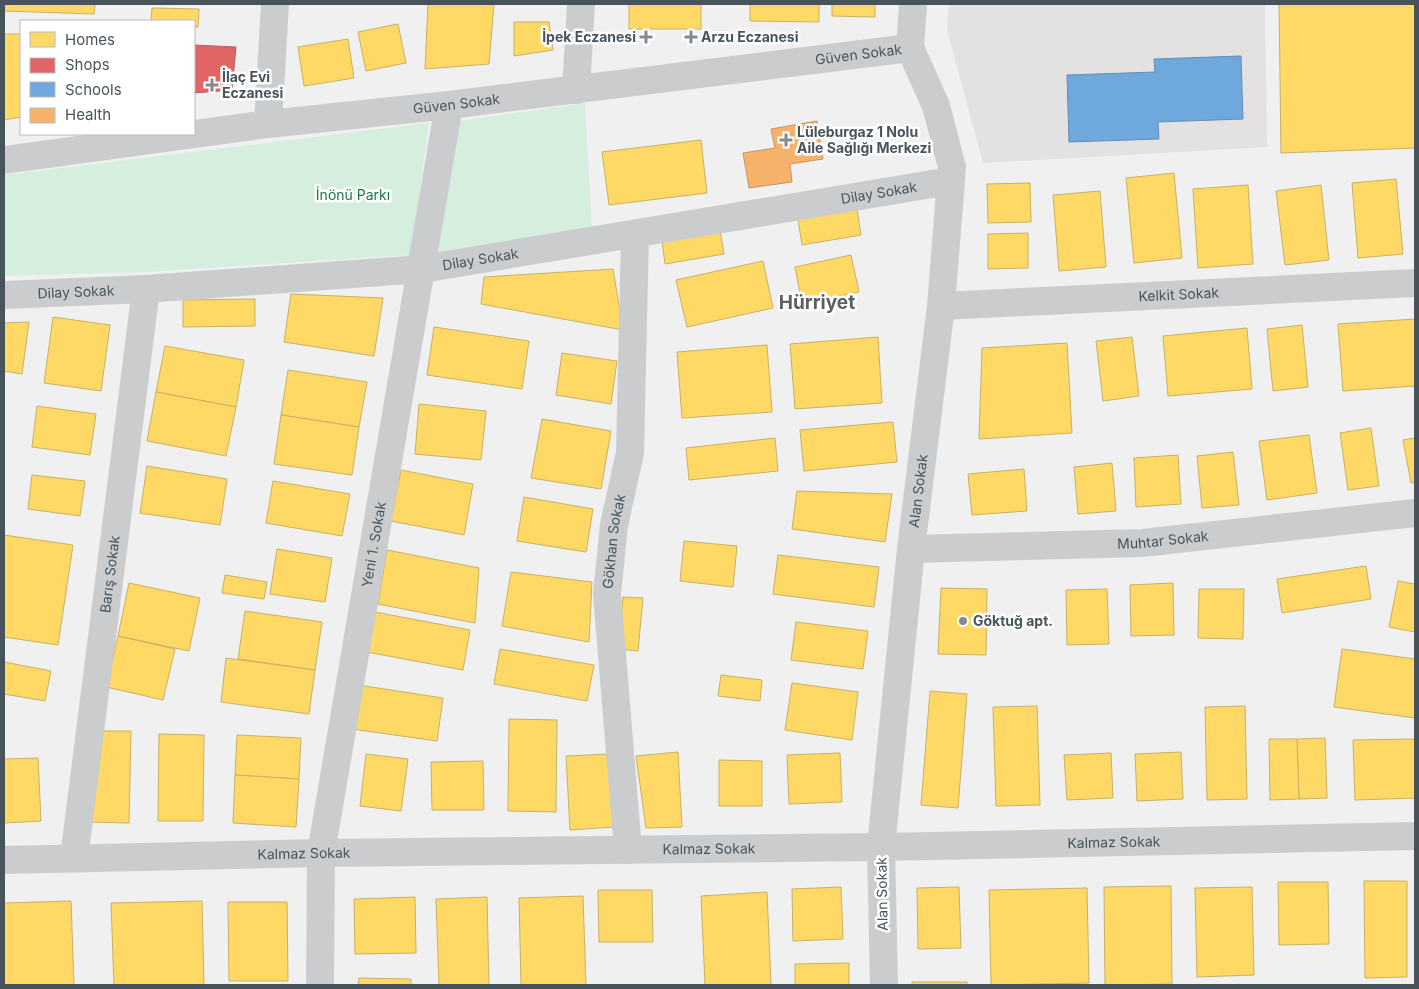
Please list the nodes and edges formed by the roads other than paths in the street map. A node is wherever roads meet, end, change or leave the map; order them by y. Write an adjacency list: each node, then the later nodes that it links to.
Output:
1 (275, 4): 7 (street)
2 (581, 4): 5 (street)
3 (913, 4): 4 (street, Alan Sokak)
4 (910, 48): 5 (street, Güven Sokak); 11 (street, Alan Sokak)
5 (576, 90): 6 (street, Güven Sokak)
6 (449, 105): 7 (street, Güven Sokak); 13 (street, Yeni 1. Sokak)
7 (268, 124): 8 (street, Güven Sokak)
8 (195, 134)
9 (187, 135): 10 (street, Güven Sokak)
10 (4, 160)
11 (950, 181): 12 (street, Dilay Sokak); 17 (street, Alan Sokak)
12 (635, 234): 13 (street, Dilay Sokak); 22 (street, Gökhan Sokak)
13 (422, 269): 15 (street, Dilay Sokak); 23 (street, Yeni 1. Sokak)
14 (1415, 283): 17 (street, Kelkit Sokak)
15 (146, 289): 16 (street, Dilay Sokak); 24 (street, Barış Sokak)
16 (4, 295)
17 (941, 306): 19 (street, Alan Sokak)
18 (1415, 513): 19 (street, Muhtar Sokak)
19 (911, 549): 21 (street, Alan Sokak)
20 (1415, 836): 21 (street, Kalmaz Sokak)
21 (881, 847): 22 (street, Kalmaz Sokak); 27 (street, Alan Sokak)
22 (628, 850): 23 (street, Kalmaz Sokak)
23 (321, 853): 24 (street, Kalmaz Sokak); 26 (street, Yeni 1. Sokak)
24 (74, 858): 25 (street, Kalmaz Sokak)
25 (4, 860)
26 (320, 985)
27 (884, 985)

